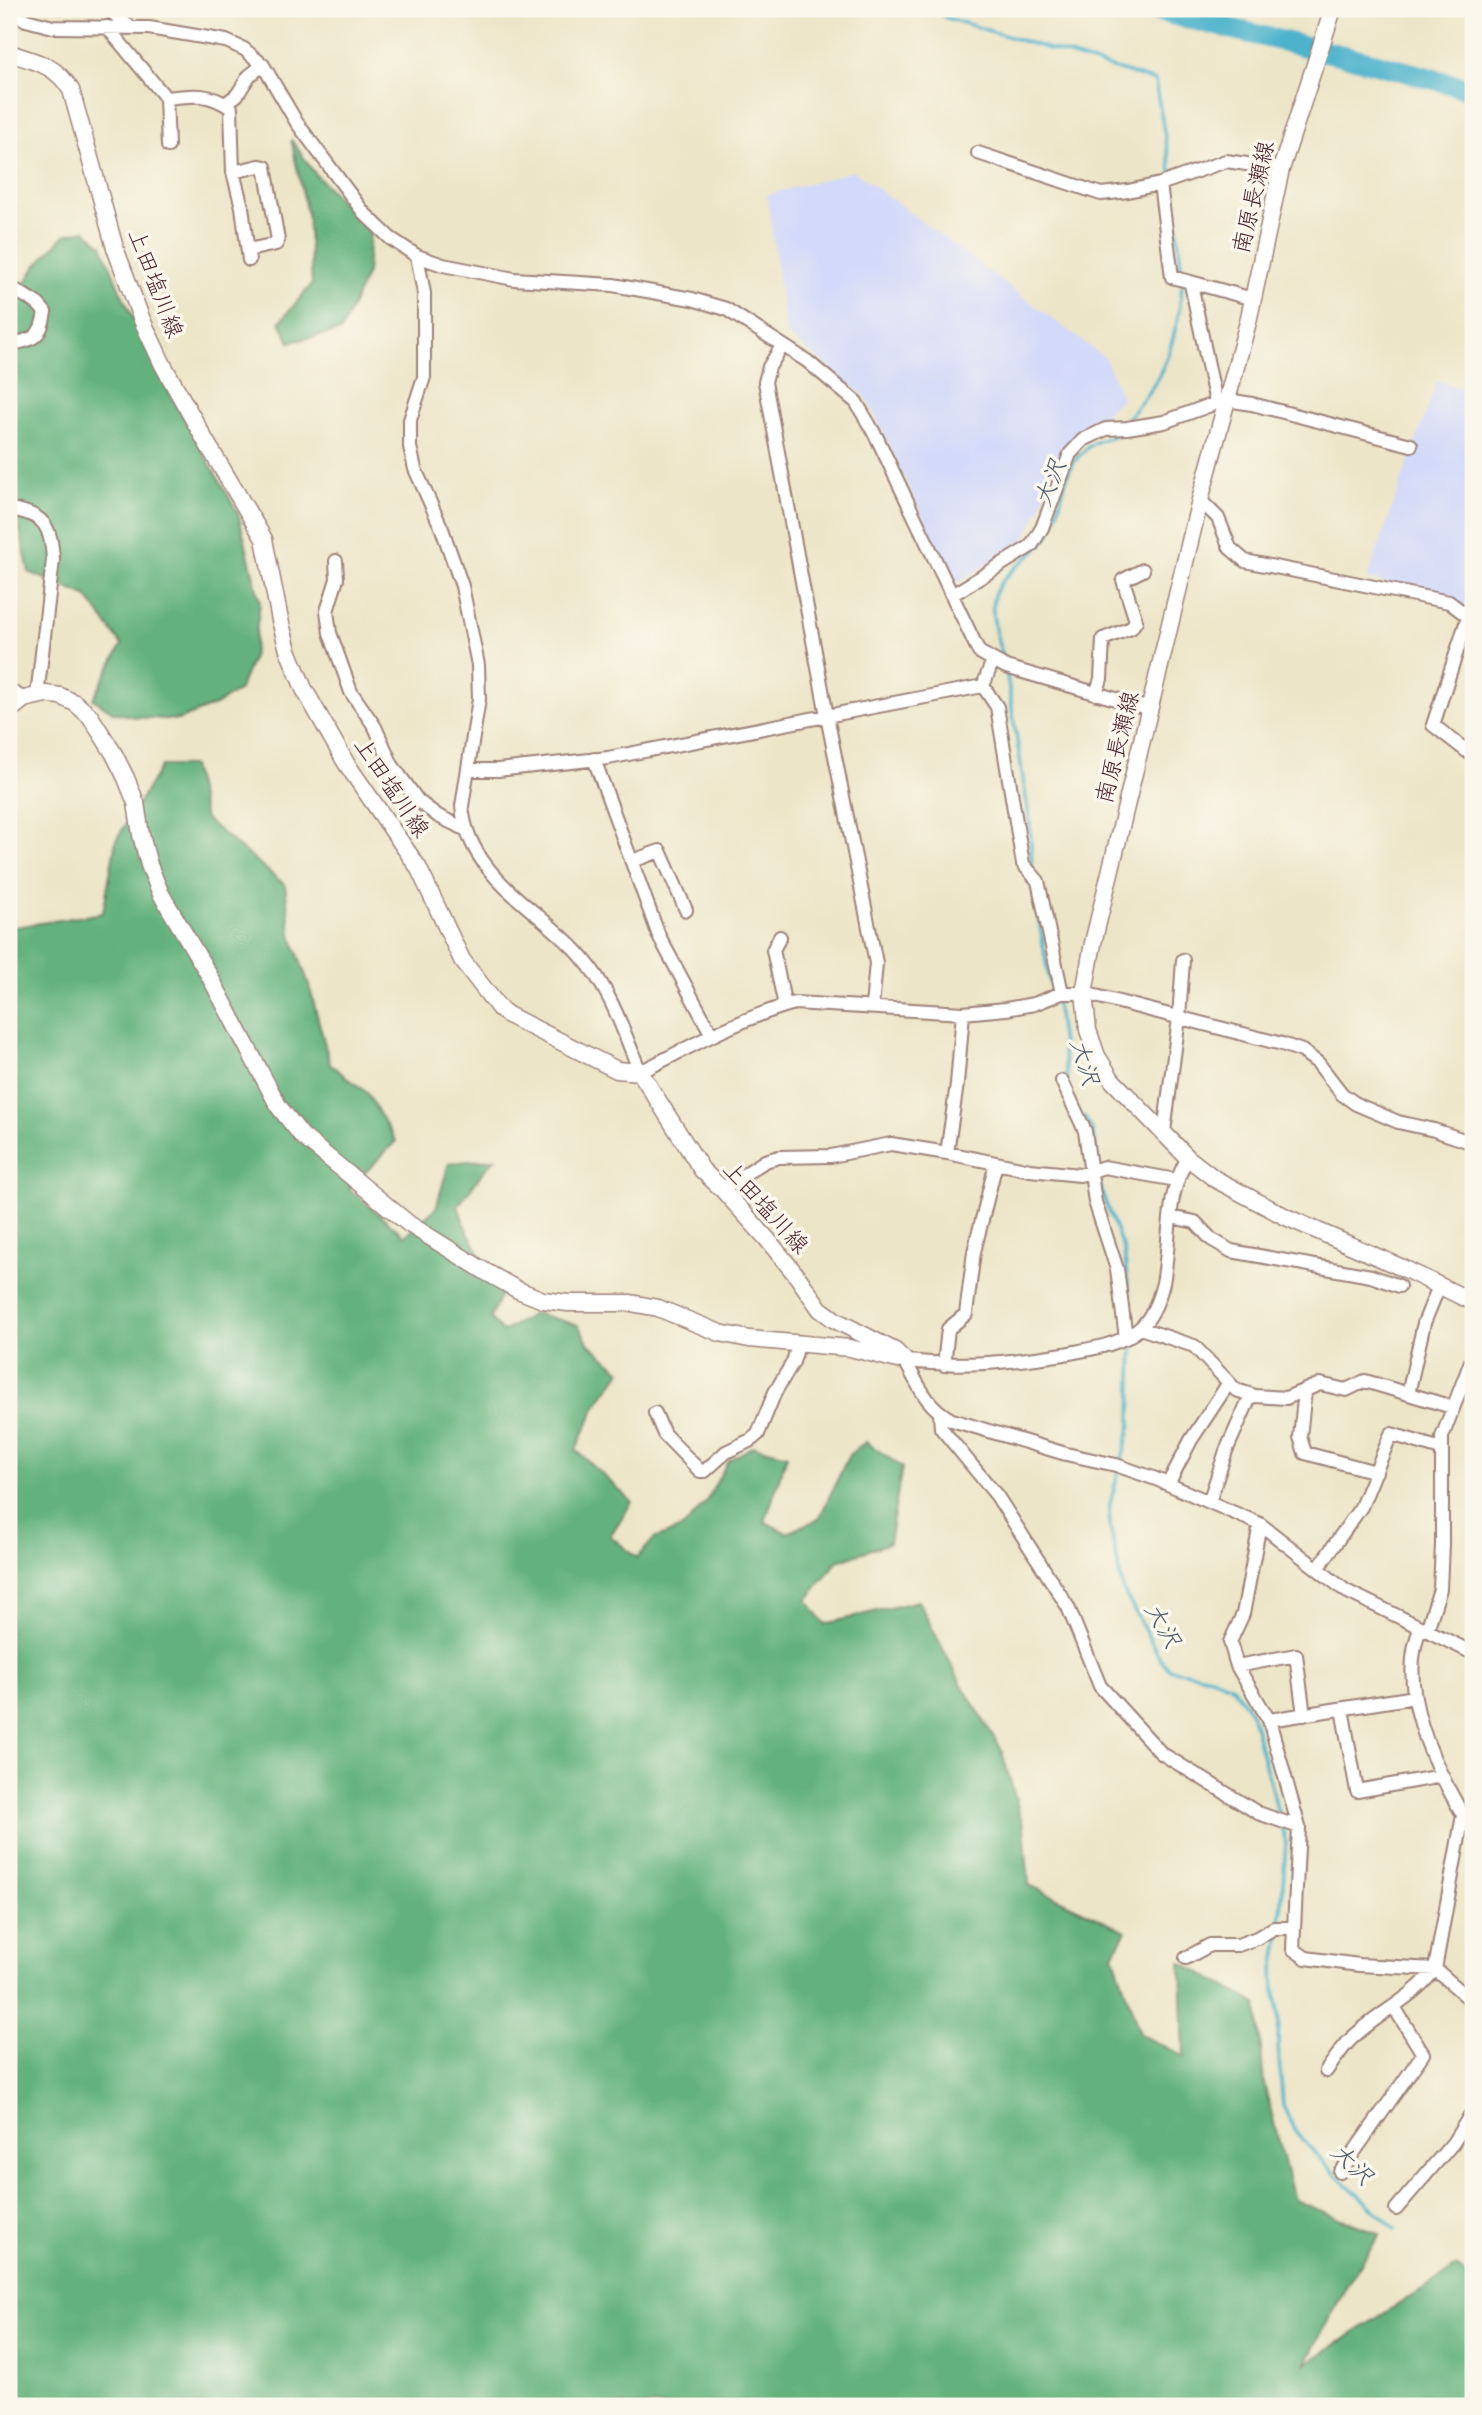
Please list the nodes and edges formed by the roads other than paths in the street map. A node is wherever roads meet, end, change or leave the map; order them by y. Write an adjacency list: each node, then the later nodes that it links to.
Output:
1 (108, 9): 5 (street)
2 (1333, 9): 12 (main road, 南原長瀬線)
3 (9, 10): 4 (street)
4 (107, 27): 5 (street); 8 (street)
5 (130, 27): 7 (street)
6 (9, 53): 52 (main road, 上田塩川線)
7 (263, 65): 9 (street); 15 (street)
8 (166, 98): 9 (street); 10 (street)
9 (225, 104): 13 (street)
10 (168, 146)
11 (978, 153): 14 (street)
12 (1281, 169): 14 (street); 18 (main road, 南原長瀬線)
13 (233, 172): 13 (street)
14 (1160, 184): 16 (street)
15 (417, 256): 20 (street); 39 (street)
16 (1191, 284): 18 (street); 21 (street)
17 (9, 286): 19 (street)
18 (1253, 299): 21 (main road, 南原長瀬線)
19 (9, 345)
20 (782, 346): 27 (street); 36 (street)
21 (1222, 402): 22 (street); 23 (main road, 南原長瀬線); 27 (street)
22 (1411, 444)
23 (1200, 500): 28 (street); 34 (main road, 南原長瀬線)
24 (9, 509): 33 (street)
25 (336, 561): 40 (street)
26 (1143, 570): 32 (street)
27 (952, 595): 29 (street)
28 (1471, 619): 37 (street)
29 (993, 660): 30 (street); 32 (street)
30 (984, 686): 36 (street); 45 (street)
31 (9, 690): 33 (street)
32 (1096, 694): 34 (street)
33 (31, 698): 35 (main road); 68 (main road)
34 (1150, 709): 46 (main road, 南原長瀬線)
35 (9, 710)
36 (827, 716): 38 (street); 48 (street)
37 (1473, 756)
38 (594, 759): 39 (street); 41 (street)
39 (469, 770): 40 (street)
40 (467, 830): 52 (street)
41 (632, 861): 42 (street); 51 (street)
42 (686, 910)
43 (780, 937): 47 (street)
44 (1183, 960): 50 (street)
45 (1062, 993): 46 (street); 49 (street)
46 (1084, 993): 50 (street); 54 (main road, 南原長瀬線)
47 (786, 1006): 48 (street); 51 (street)
48 (873, 1007): 49 (street)
49 (963, 1013): 56 (street)
50 (1179, 1018): 54 (street); 55 (street)
51 (712, 1035): 52 (street)
52 (640, 1072): 61 (main road, 上田塩川線)
53 (1062, 1081): 59 (street)
54 (1164, 1132): 57 (main road, 南原長瀬線)
55 (1473, 1143)
56 (947, 1153): 58 (street); 61 (street)
57 (1188, 1158): 60 (street); 64 (main road, 南原長瀬線)
58 (996, 1163): 59 (street); 71 (street)
59 (1089, 1172): 60 (street); 67 (street)
60 (1176, 1180): 62 (street)
61 (722, 1189): 70 (main road, 上田塩川線)
62 (1171, 1217): 63 (street); 66 (street)
63 (1398, 1286)
64 (1439, 1286): 65 (main road, 南原長瀬線); 74 (street)
65 (1473, 1302)
66 (1140, 1328): 67 (street); 72 (street)
67 (1126, 1338): 71 (street)
68 (799, 1342): 70 (main road); 77 (street)
69 (1473, 1356): 76 (street)
70 (905, 1361): 71 (street); 78 (street)
71 (944, 1365)
72 (1228, 1384): 75 (street); 81 (street)
73 (1305, 1390): 74 (street); 75 (street); 80 (street)
74 (1408, 1394): 76 (street)
75 (1251, 1395): 82 (street)
76 (1452, 1408): 79 (street)
77 (655, 1413)
78 (940, 1414): 81 (street); 93 (street)
79 (1441, 1449): 80 (street); 85 (street)
80 (1376, 1472): 84 (street)
81 (1168, 1484): 82 (street)
82 (1209, 1502): 83 (street)
83 (1260, 1524): 84 (street); 87 (street)
84 (1318, 1569): 85 (street)
85 (1424, 1629): 86 (street); 88 (street)
86 (1473, 1653)
87 (1237, 1666): 90 (street); 91 (street)
88 (1415, 1697): 89 (street); 92 (street)
89 (1342, 1709): 90 (street); 92 (street)
90 (1304, 1714): 91 (street)
91 (1269, 1720): 93 (street)
92 (1442, 1776): 96 (street)
93 (1299, 1826): 94 (street)
94 (1293, 1928): 95 (street); 96 (street)
95 (1186, 1958)
96 (1435, 1969): 97 (street); 98 (street)
97 (1473, 2002)
98 (1394, 2007): 99 (street); 101 (street)
99 (1326, 2071)
100 (1473, 2111): 102 (street)
101 (1340, 2172)
102 (1396, 2209)

